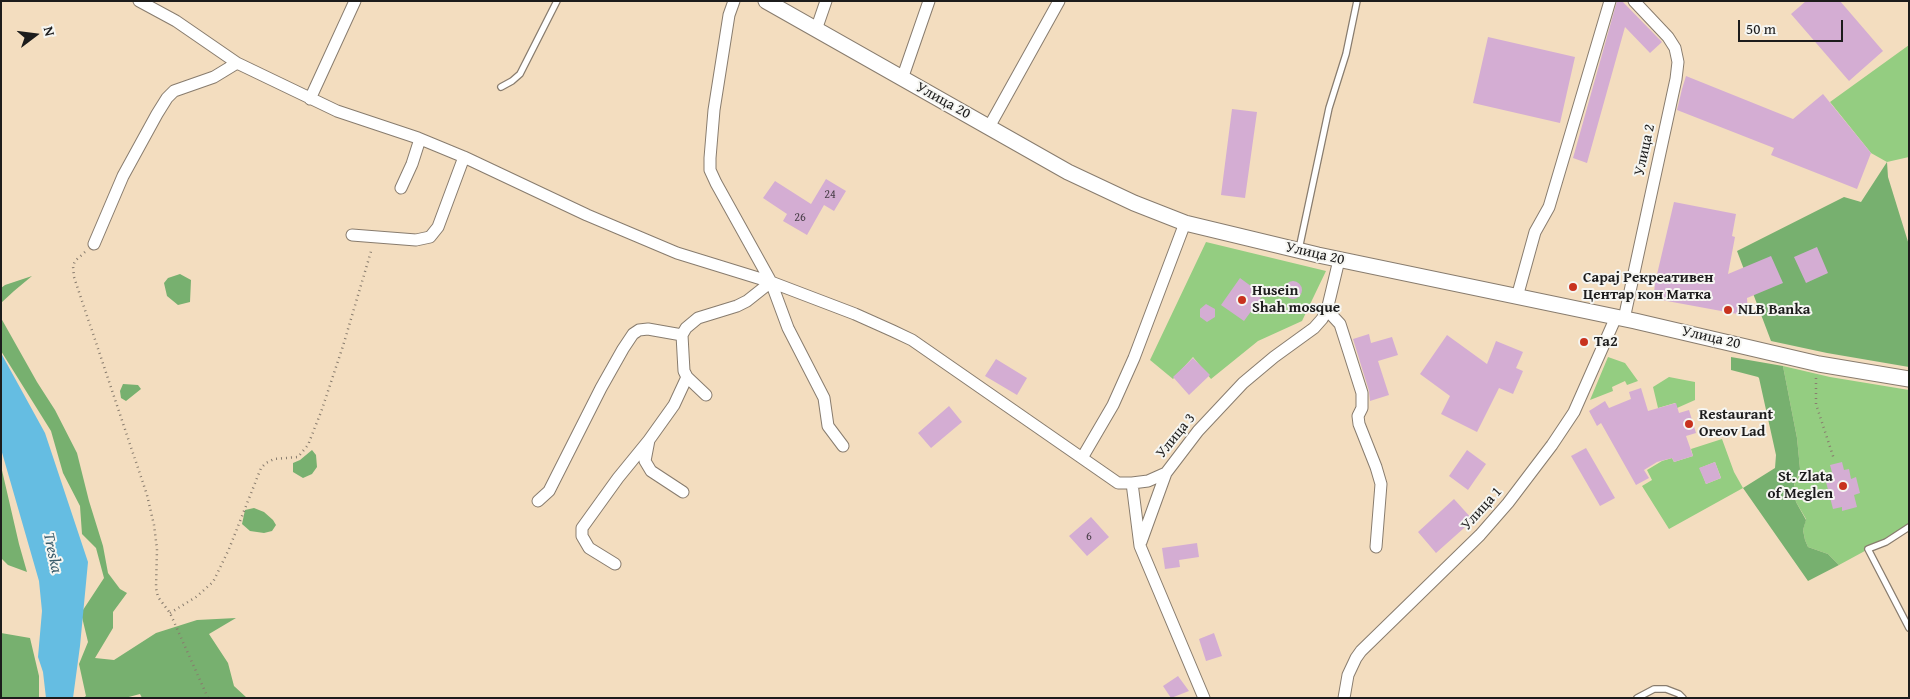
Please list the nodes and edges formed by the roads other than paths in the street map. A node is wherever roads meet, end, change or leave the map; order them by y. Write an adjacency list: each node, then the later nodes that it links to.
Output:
1 (139, 1): 13 (street)
2 (355, 1): 16 (street)
3 (557, 1): 15 (lane)
4 (734, 1): 26 (street)
5 (766, 1): 12 (street, Улица 20)
6 (826, 1): 12 (street)
7 (929, 1): 14 (street)
8 (1059, 1): 17 (street)
9 (1357, 1): 24 (lane)
10 (1610, 1): 27 (street)
11 (1634, 1): 29 (street, Улица 2)
12 (816, 30): 14 (street, Улица 20)
13 (238, 64): 16 (street); 23 (street)
14 (902, 79): 17 (street, Улица 20)
15 (501, 87)
16 (310, 99): 18 (street)
17 (989, 127): 21 (street, Улица 20)
18 (420, 139): 19 (street); 20 (street)
19 (464, 157): 22 (street); 26 (street)
20 (401, 188)
21 (1185, 222): 24 (street, Улица 20); 36 (street)
22 (352, 235)
23 (94, 244)
24 (1298, 251): 25 (street, Улица 20)
25 (1339, 260): 27 (street, Улица 20); 28 (street, Улица 3)
26 (771, 282): 30 (street); 35 (street); 36 (street)
27 (1517, 297): 29 (street, Улица 20)
28 (1327, 310): 37 (street, Улица 3); 43 (street)
29 (1620, 318): 32 (street, Улица 20); 47 (street, Улица 1)
30 (682, 335): 31 (street); 40 (street)
31 (687, 377): 33 (street); 34 (street)
32 (1909, 379)
33 (706, 395)
34 (649, 440): 39 (street); 44 (street)
35 (843, 446)
36 (1082, 458): 38 (street)
37 (1166, 473): 38 (street); 42 (street, Улица 3)
38 (1132, 483): 42 (street)
39 (683, 492)
40 (538, 501)
41 (1909, 527): 45 (lane)
42 (1140, 546): 46 (street)
43 (1376, 547)
44 (615, 564)
45 (1909, 628)
46 (1204, 698)
47 (1344, 698)
48 (1637, 698): 49 (lane)
49 (1683, 698)

